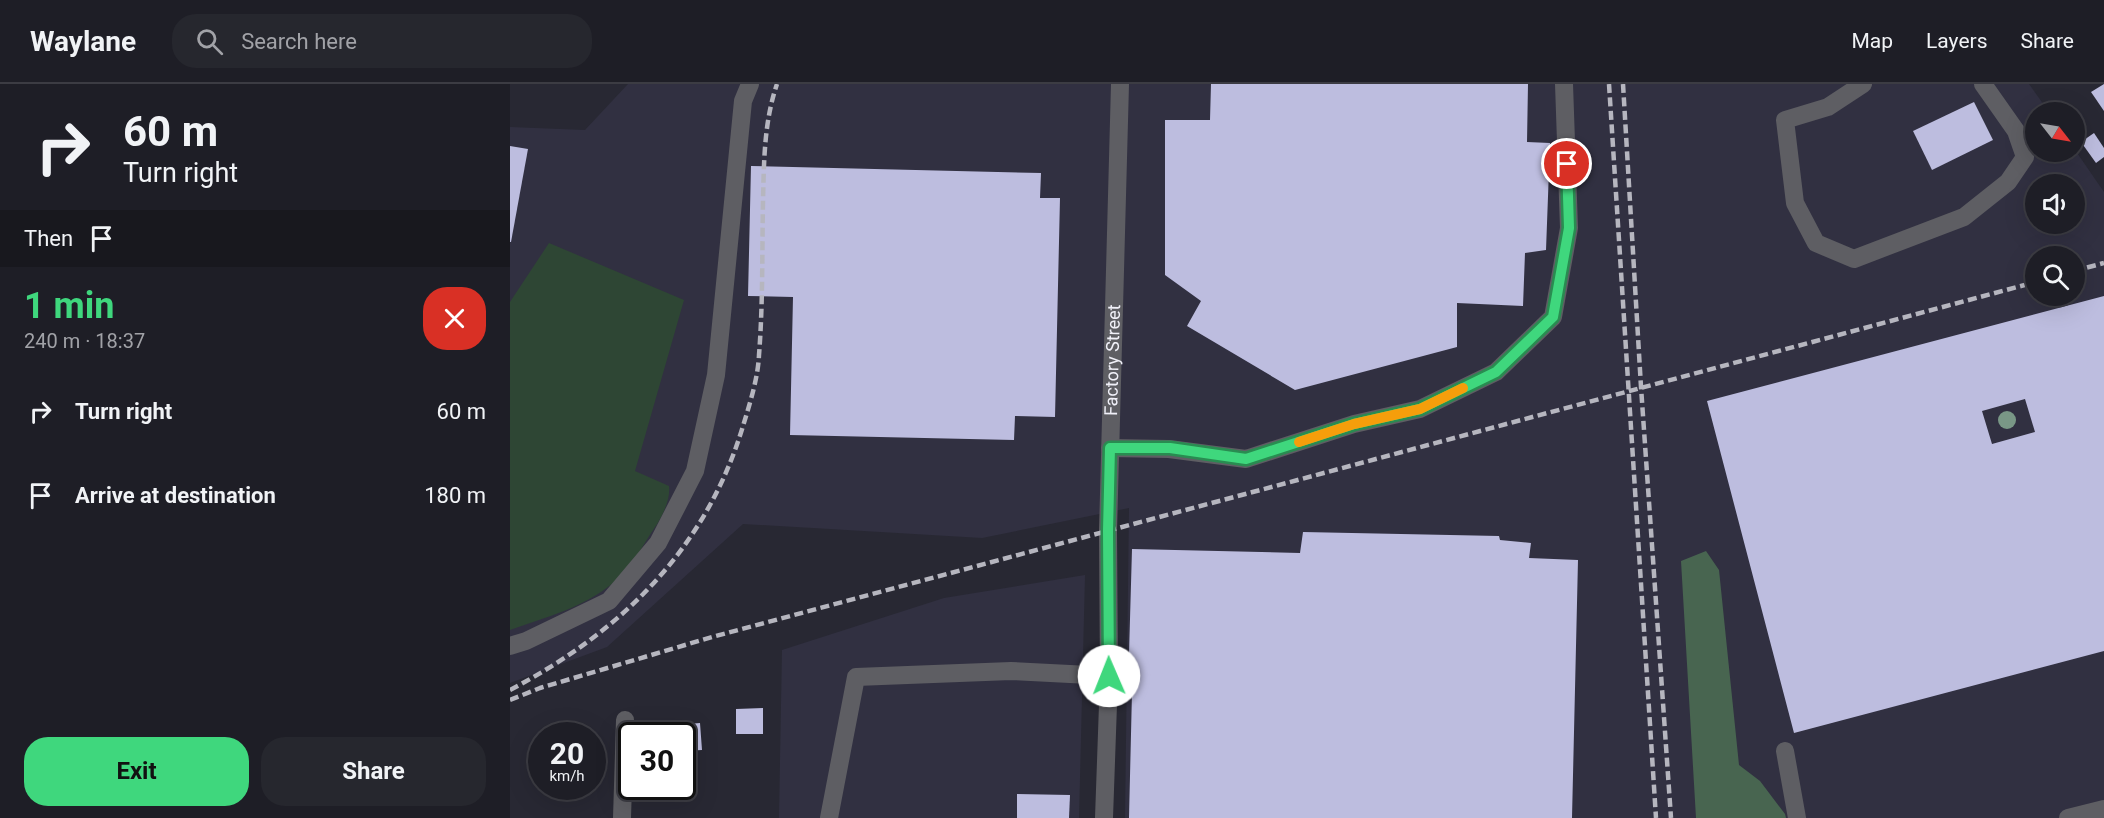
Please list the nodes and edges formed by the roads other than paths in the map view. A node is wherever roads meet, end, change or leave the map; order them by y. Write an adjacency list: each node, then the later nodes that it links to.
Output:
1 (750, 84): 7 (street)
2 (1120, 84): 6 (street, Factory Street)
3 (1564, 84): 6 (street)
4 (1863, 84): 5 (street)
5 (1983, 84)
6 (1110, 448): 8 (street, Factory Street)
7 (510, 646)
8 (1109, 676): 13 (street); 14 (street, Factory Street)
9 (626, 720): 12 (street)
10 (1785, 751): 15 (street)
11 (2104, 809): 16 (street)
12 (622, 818)
13 (829, 818)
14 (1104, 818)
15 (1797, 818)
16 (2067, 818)

